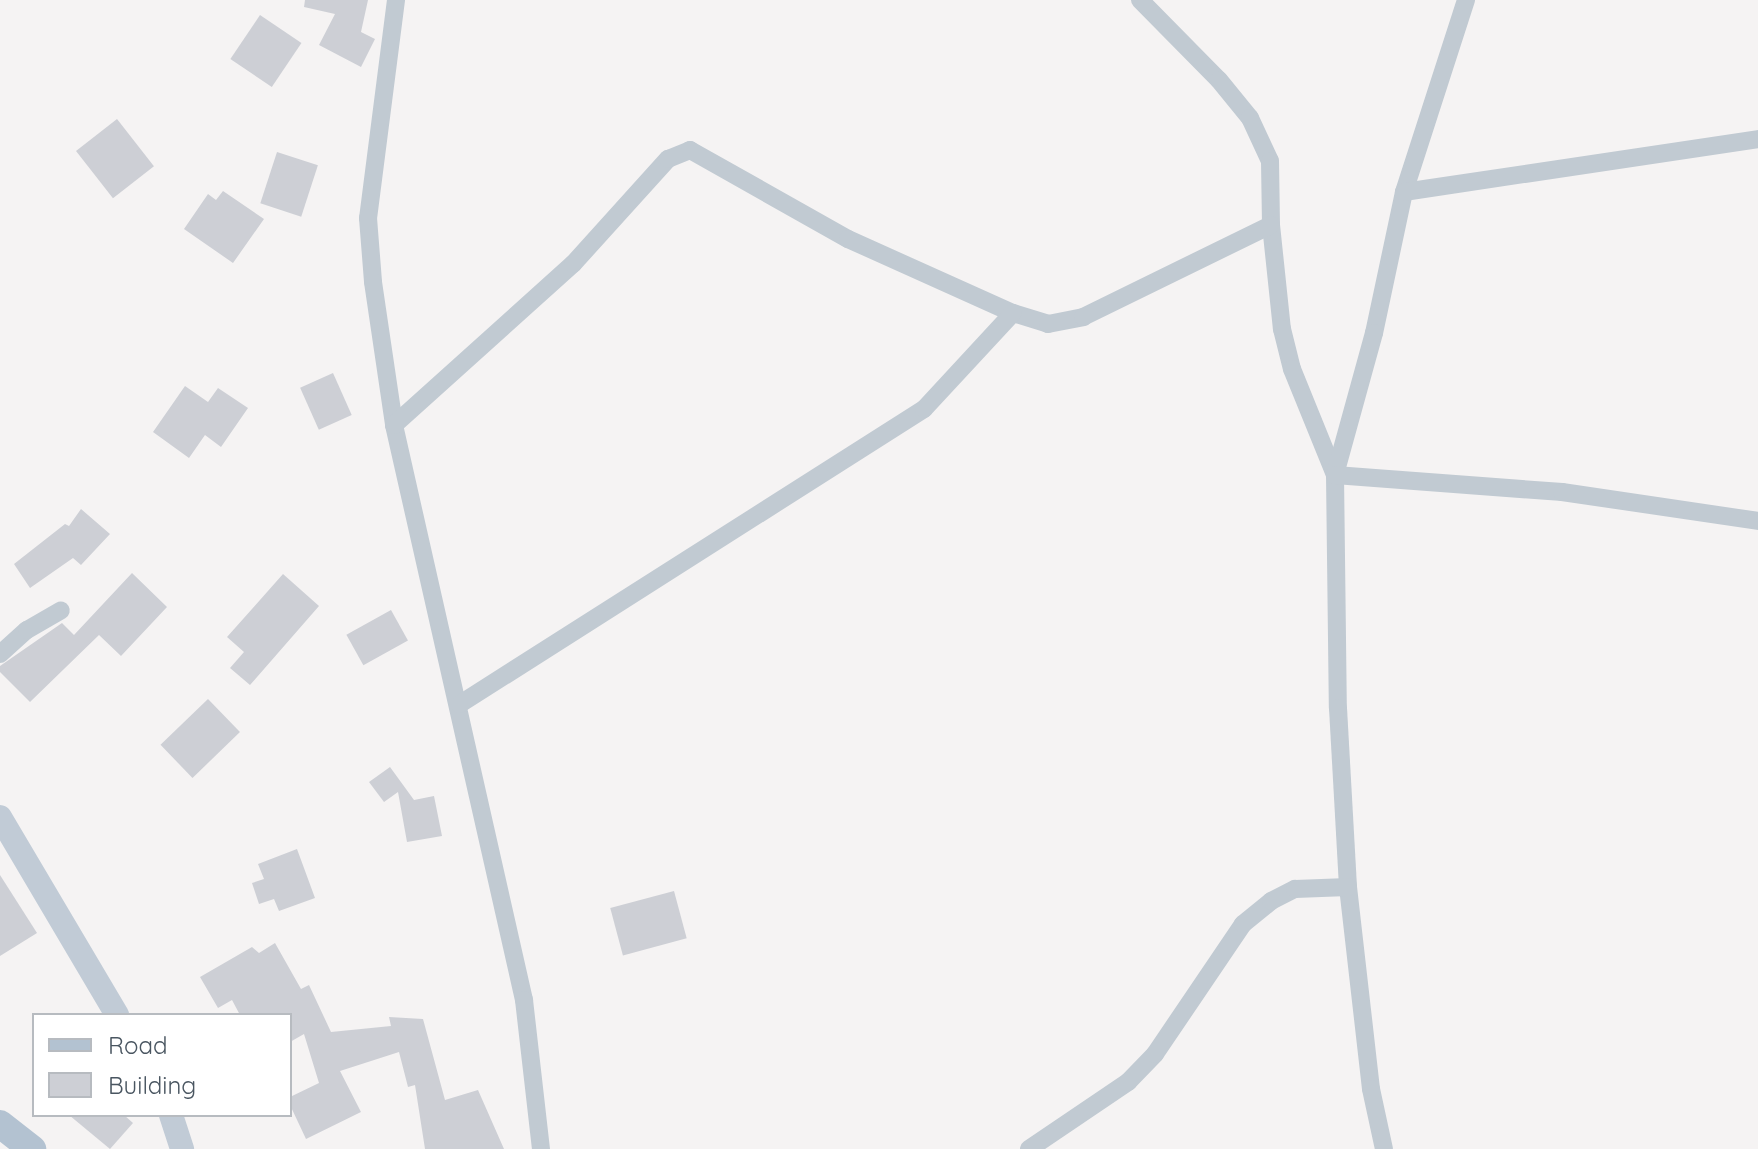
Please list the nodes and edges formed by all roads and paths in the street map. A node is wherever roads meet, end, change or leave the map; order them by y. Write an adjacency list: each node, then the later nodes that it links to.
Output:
1 (396, 0): 8 (street)
2 (1140, 0): 6 (street)
3 (1466, 0): 5 (street)
4 (1758, 139): 5 (street)
5 (1404, 192): 9 (street)
6 (1271, 225): 7 (street); 9 (street)
7 (1013, 313): 8 (street); 13 (street)
8 (394, 425): 13 (street)
9 (1335, 475): 10 (street); 15 (street)
10 (1758, 521)
11 (61, 610): 12 (street)
12 (0, 654)
13 (460, 704): 21 (street)
14 (0, 817): 16 (main road)
15 (1348, 887): 22 (street); 23 (street)
16 (116, 1013)
17 (172, 1117): 20 (main road)
18 (0, 1124): 19 (main road)
19 (32, 1149)
20 (182, 1149)
21 (541, 1149)
22 (1029, 1149)
23 (1384, 1149)

